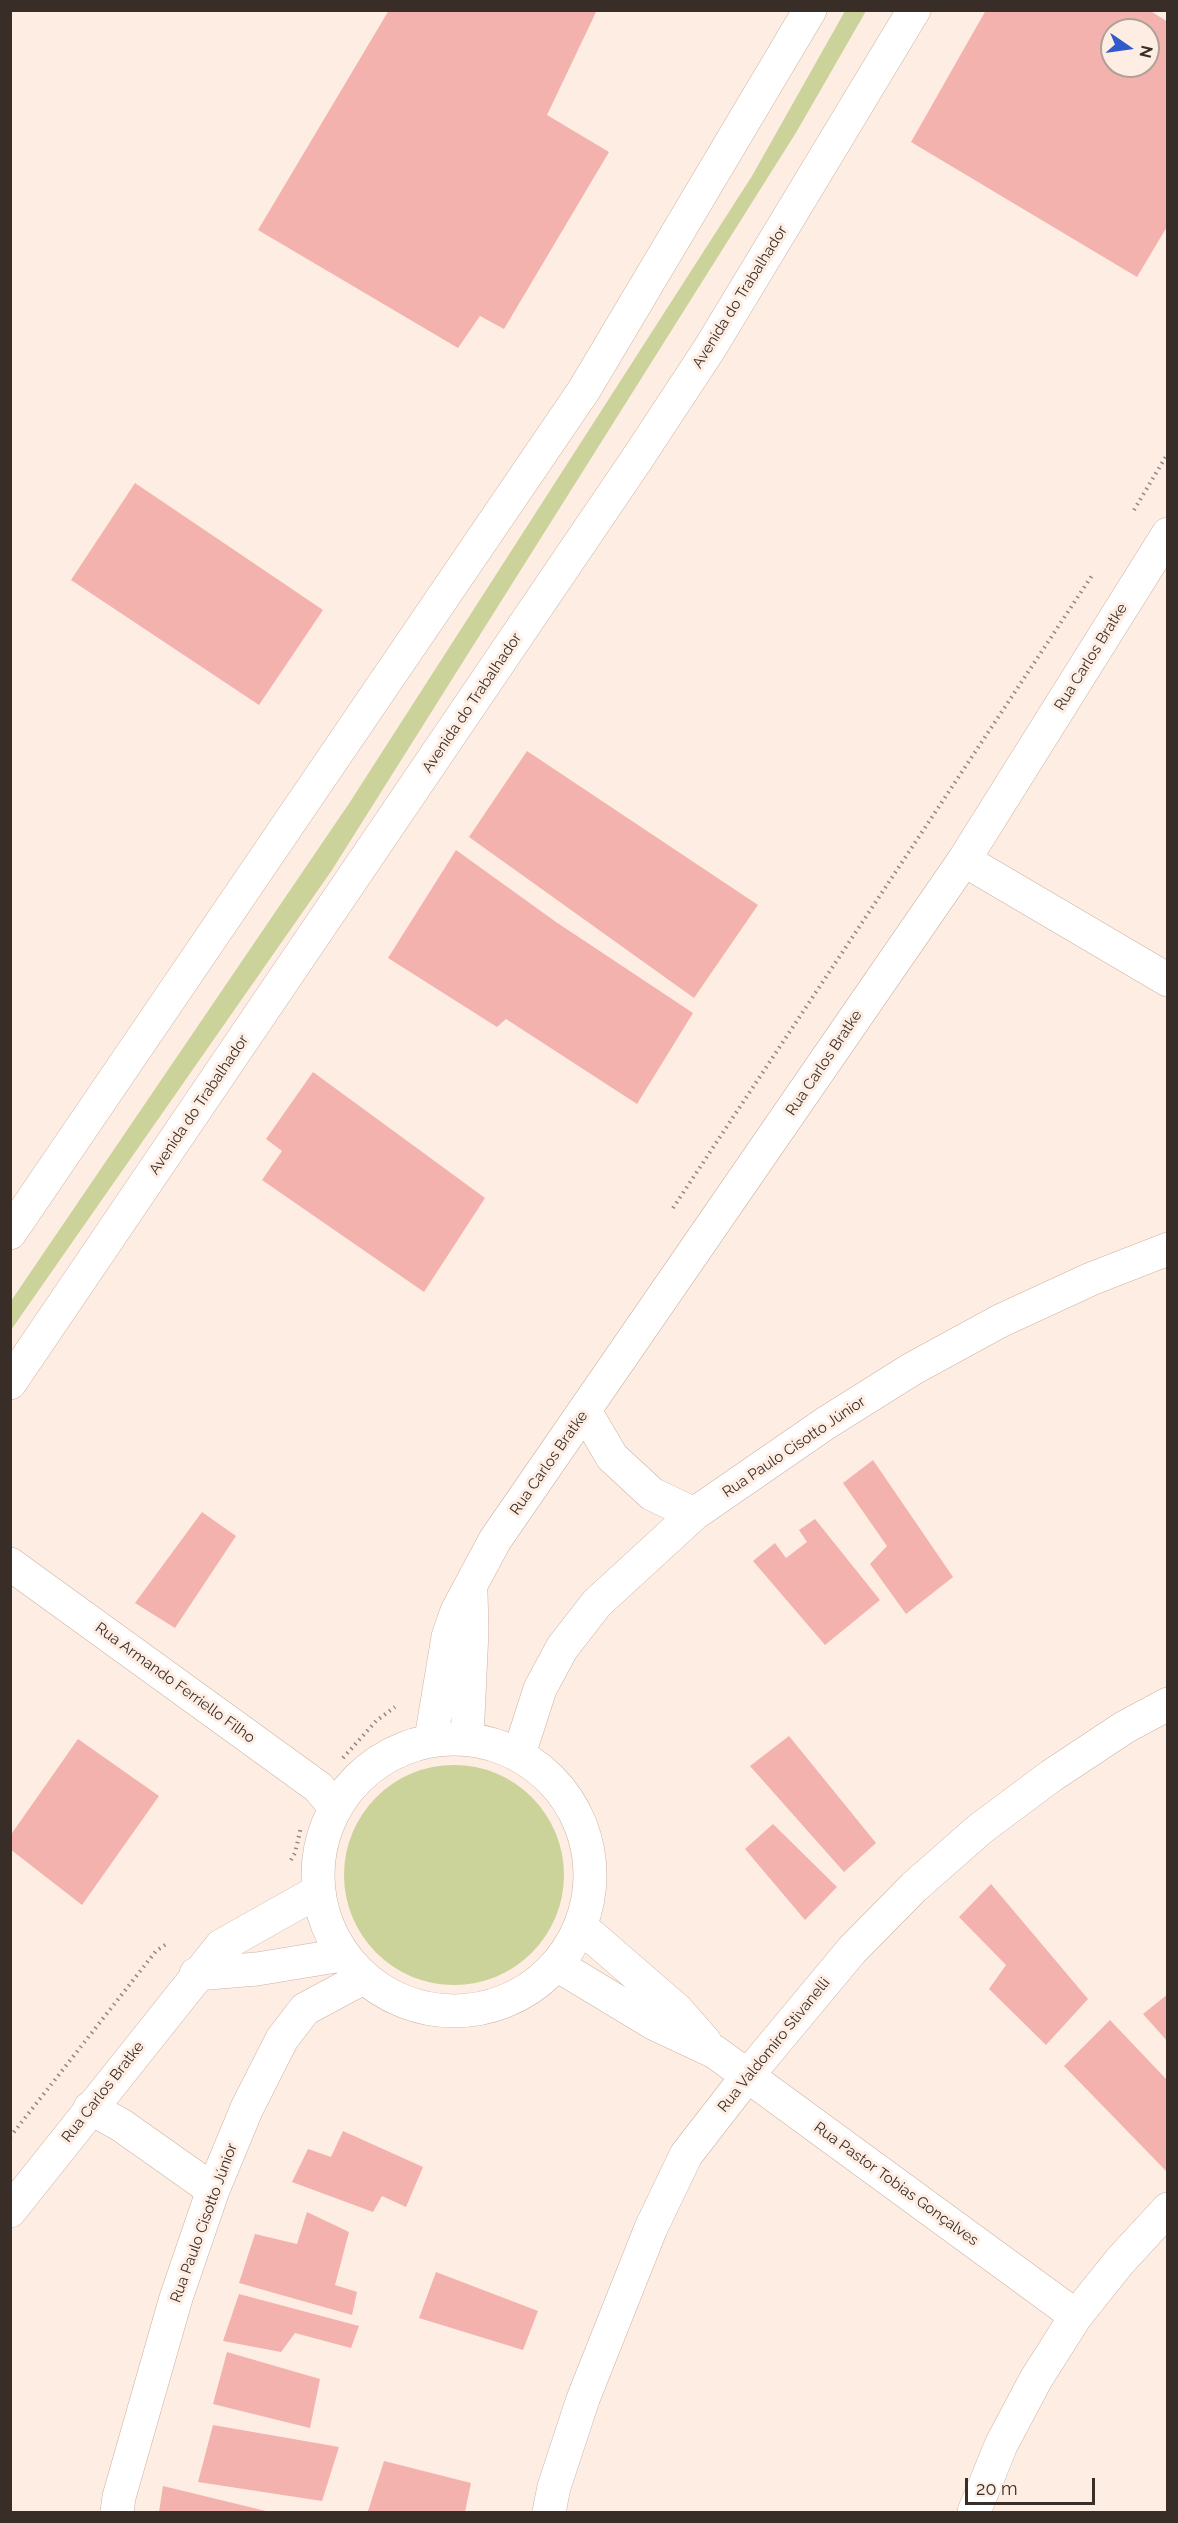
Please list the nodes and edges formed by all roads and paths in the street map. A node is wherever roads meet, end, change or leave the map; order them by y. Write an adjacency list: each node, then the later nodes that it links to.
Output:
1 (810, 10): 6 (street)
2 (914, 10): 8 (street, Avenida do Trabalhador)
3 (1167, 534): 4 (street, Rua Carlos Bratke)
4 (964, 860): 5 (street); 9 (street, Rua Carlos Bratke)
5 (1167, 980)
6 (10, 1233)
7 (1167, 1249): 10 (street, Rua Paulo Cisotto Júnior)
8 (10, 1383)
9 (585, 1411): 10 (street); 12 (street, Rua Carlos Bratke)
10 (694, 1514): 16 (street, Rua Paulo Cisotto Júnior)
11 (10, 1564): 17 (street, Rua Armando Ferriello Filho)
12 (471, 1585): 14 (street, Rua Carlos Bratke); 15 (street, Rua Carlos Bratke)
13 (1167, 1704): 24 (street, Rua Valdomiro Stivanelli)
14 (467, 1738): 15 (street); 16 (street)
15 (432, 1739): 17 (street)
16 (519, 1754): 19 (street)
17 (335, 1808): 18 (street)
18 (317, 1892): 21 (street); 22 (street, Rua Carlos Bratke)
19 (580, 1926): 20 (street); 23 (street, Rua Pastor Tobias Gonçalves)
20 (557, 1965): 21 (street); 23 (street, Rua Pastor Tobias Gonçalves)
21 (353, 1967): 22 (street); 26 (street, Rua Paulo Cisotto Júnior)
22 (196, 1974): 25 (street, Rua Carlos Bratke)
23 (715, 2052): 24 (street, Rua Pastor Tobias Gonçalves)
24 (748, 2075): 29 (street, Rua Pastor Tobias Gonçalves); 31 (street, Rua Valdomiro Stivanelli)
25 (90, 2109): 26 (street); 28 (street, Rua Carlos Bratke)
26 (213, 2190): 30 (street, Rua Paulo Cisotto Júnior)
27 (1167, 2209): 29 (street)
28 (10, 2211)
29 (1076, 2316): 32 (street)
30 (117, 2512)
31 (549, 2512)
32 (974, 2512)

